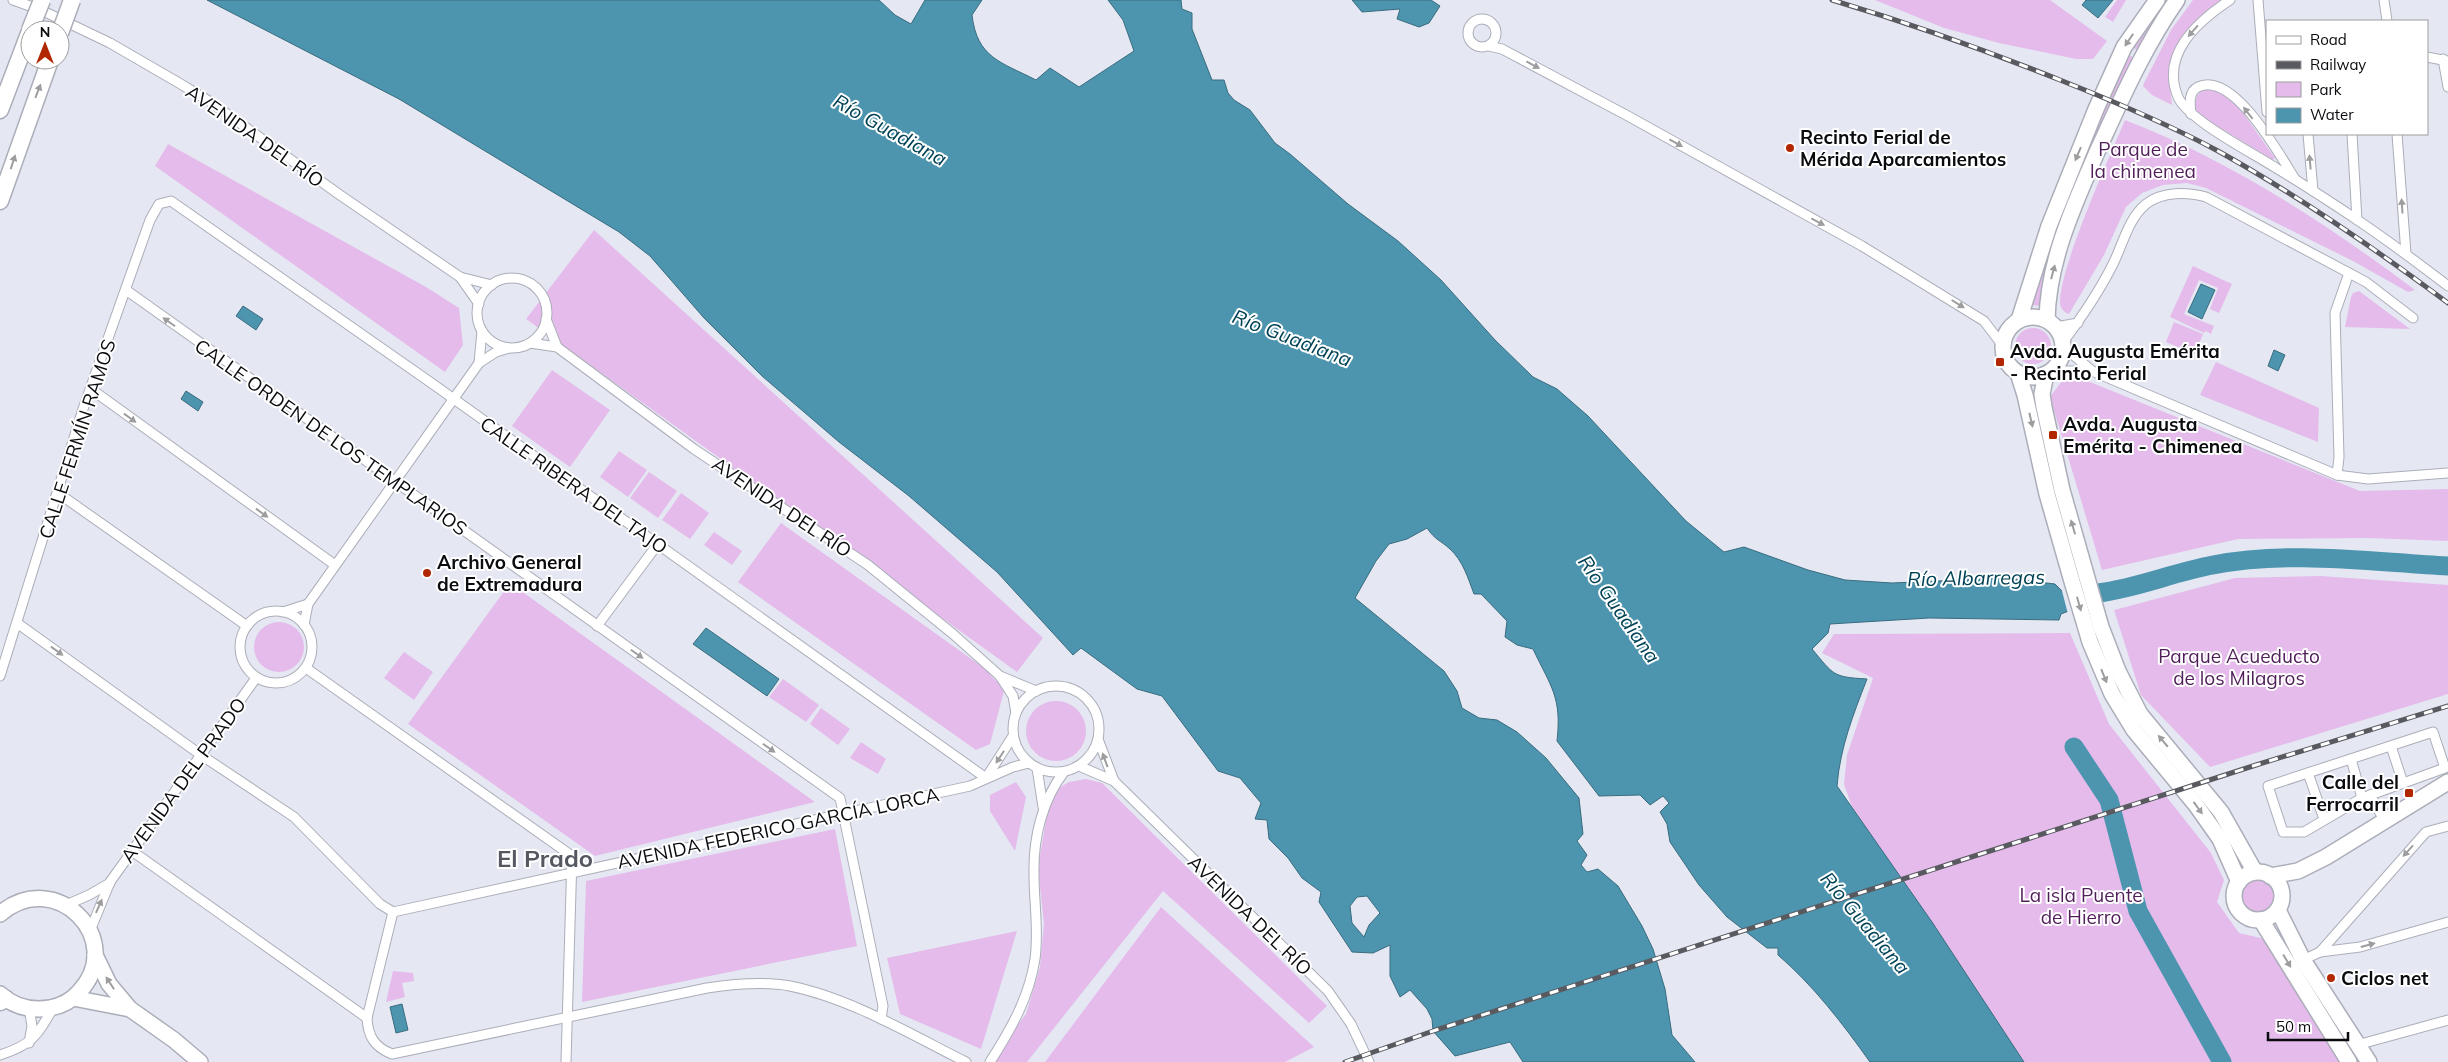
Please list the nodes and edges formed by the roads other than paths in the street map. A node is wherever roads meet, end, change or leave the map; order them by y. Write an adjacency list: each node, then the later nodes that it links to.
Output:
1 (14, 0): 8 (street, AVENIDA DEL RÍO)
2 (72, 0): 10 (highway, bridge)
3 (2157, 0): 41 (main road, one-way to 41)
4 (2177, 0): 43 (main road, one-way to 4)
5 (2230, 0): 21 (street, one-way to 21)
6 (2258, 0): 15 (street)
7 (2384, 0): 11 (street)
8 (41, 5): 9 (highway, bridge); 34 (street, AVENIDA DEL RÍO)
9 (34, 20)
10 (65, 20)
11 (2387, 20)
12 (1489, 46): 47 (street, one-way to 47)
13 (2428, 56): 16 (street)
14 (20, 57): 20 (highway)
15 (2265, 58): 18 (street)
16 (2445, 60): 19 (street)
17 (46, 70): 29 (highway, one-way to 17)
18 (2266, 85)
19 (2448, 87)
20 (0, 110)
21 (2192, 114): 22 (street, one-way to 21); 27 (street)
22 (2266, 134)
23 (2308, 135): 28 (street, one-way to 23)
24 (2352, 135): 31 (street)
25 (2397, 135): 32 (street, one-way to 25)
26 (2268, 136): 27 (street)
27 (2297, 181): 28 (street)
28 (2313, 191): 31 (street)
29 (0, 201)
30 (158, 204): 37 (street, CALLE FERMÍN RAMOS); 55 (street, CALLE RIBERA DEL TAJO)
31 (2357, 220): 32 (street)
32 (2406, 254): 36 (street)
33 (2350, 273): 39 (street); 42 (street); 57 (street)
34 (460, 277): 35 (street, AVENIDA DEL RÍO); 38 (street, AVENIDA DEL RÍO)
35 (492, 285): 38 (street); 40 (street)
36 (2448, 286)
37 (126, 290): 54 (street, CALLE FERMÍN RAMOS); 58 (street, CALLE ORDEN DE LOS TEMPLARIOS, one-way to 37)
38 (479, 304): 44 (street)
39 (2414, 318)
40 (546, 319): 45 (street); 48 (street)
41 (2019, 320): 43 (main road); 47 (main road)
42 (2078, 323): 43 (street); 46 (street)
43 (2052, 324): 46 (main road)
44 (482, 331): 49 (street); 50 (street)
45 (530, 343): 48 (street, AVENIDA DEL RÍO); 49 (street)
46 (2063, 344): 51 (street); 52 (main road)
47 (2003, 346): 53 (main road)
48 (557, 347): 72 (street, AVENIDA DEL RÍO)
49 (509, 348): 50 (street)
50 (479, 363): 55 (street)
51 (2092, 371): 52 (street); 57 (street)
52 (2049, 372): 53 (main road); 62 (main road, one-way to 52)
53 (2018, 373): 62 (main road, one-way to 62)
54 (91, 389): 59 (street, CALLE FERMÍN RAMOS); 61 (street, one-way to 61)
55 (453, 399): 58 (street); 60 (street, CALLE RIBERA DEL TAJO)
56 (2448, 473): 57 (street)
57 (2337, 475)
58 (395, 481): 61 (street); 68 (street, CALLE ORDEN DE LOS TEMPLARIOS)
59 (58, 493): 65 (street, CALLE FERMÍN RAMOS); 67 (street)
60 (657, 545): 68 (street); 86 (street, CALLE RIBERA DEL TAJO)
61 (335, 565): 63 (street)
62 (2079, 576): 69 (main road)
63 (308, 604): 64 (street); 66 (street)
64 (283, 612): 66 (street); 67 (street)
65 (18, 623): 71 (street, CALLE FERMÍN RAMOS); 79 (street, one-way to 79)
66 (304, 625): 70 (street)
67 (247, 626): 73 (street)
68 (597, 626): 91 (street, CALLE ORDEN DE LOS TEMPLARIOS, one-way to 91)
69 (2094, 629): 98 (main road, one-way to 69); 100 (main road, one-way to 100)
70 (306, 668): 73 (street); 97 (street)
71 (0, 676)
72 (1000, 676): 74 (street, AVENIDA DEL RÍO); 75 (street, AVENIDA DEL RÍO)
73 (256, 678): 79 (street, AVENIDA DEL PRADO)
74 (1036, 691): 75 (street); 77 (street)
75 (1016, 713): 76 (street)
76 (1013, 736): 81 (street); 86 (street, one-way to 86)
77 (1098, 739): 82 (street); 87 (street, AVENIDA DEL RÍO, one-way to 77)
78 (2391, 746): 80 (street); 85 (street); 88 (street)
79 (201, 756): 95 (street, AVENIDA DEL PRADO); 105 (street)
80 (2351, 759): 84 (street); 89 (street)
81 (1033, 766): 83 (street); 86 (street, AVENIDA FEDERICO GARCÍA LORCA); 90 (street)
82 (1079, 766): 83 (street); 87 (street, AVENIDA DEL RÍO)
83 (1064, 772): 90 (street)
84 (2308, 773): 92 (street); 92 (street)
85 (2446, 775): 88 (street); 93 (main road)
86 (986, 778): 91 (street, AVENIDA FEDERICO GARCÍA LORCA)
87 (1114, 781): 128 (street, AVENIDA DEL RÍO)
88 (2403, 783): 89 (street)
89 (2366, 796): 92 (street); 93 (street)
90 (1043, 808): 127 (street)
91 (842, 814): 97 (street, AVENIDA FEDERICO GARCÍA LORCA); 119 (street, CALLE ORDEN DE LOS TEMPLARIOS)
92 (2324, 819)
93 (2384, 820): 96 (main road)
94 (2448, 826): 109 (street, one-way to 109)
95 (132, 851): 99 (street, AVENIDA DEL PRADO); 117 (street)
96 (2298, 871): 98 (main road); 101 (main road)
97 (572, 873): 105 (street, AVENIDA FEDERICO GARCÍA LORCA); 118 (street)
98 (2263, 874): 100 (main road); 101 (main road)
99 (110, 882): 102 (street, AVENIDA DEL PRADO); 108 (street, AVENIDA DEL PRADO, one-way to 99)
100 (2239, 882): 106 (main road)
101 (2281, 893): 104 (main road)
102 (66, 905): 103 (main road); 108 (main road)
103 (3, 909)
104 (2278, 910): 106 (main road); 111 (main road)
105 (394, 912): 117 (street)
106 (2261, 920): 129 (main road, one-way to 129)
107 (2448, 922): 109 (street, one-way to 107)
108 (90, 930): 110 (main road)
109 (2320, 952): 111 (street)
110 (95, 955): 113 (main road); 116 (main road, one-way to 110)
111 (2303, 960): 122 (main road)
112 (2, 998): 114 (main road)
113 (73, 998): 115 (main road); 116 (main road)
114 (29, 1008): 115 (main road); 121 (street)
115 (53, 1008): 121 (street)
116 (130, 1009): 124 (main road)
117 (366, 1018): 118 (street)
118 (567, 1018): 119 (street); 125 (street)
119 (881, 1019): 126 (street)
120 (2448, 1020): 122 (street)
121 (29, 1043): 123 (street)
122 (2356, 1045): 130 (main road)
123 (0, 1055)
124 (200, 1062)
125 (566, 1062)
126 (966, 1062)
127 (990, 1062)
128 (1369, 1062)
129 (2349, 1062)
130 (2369, 1062)

